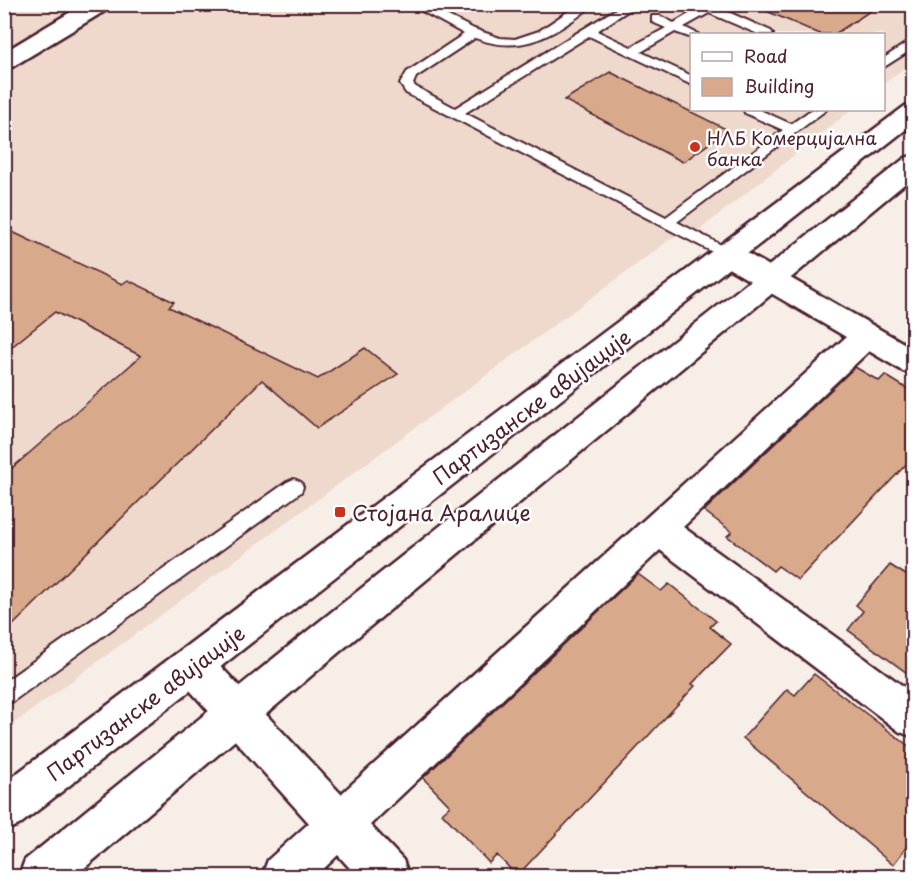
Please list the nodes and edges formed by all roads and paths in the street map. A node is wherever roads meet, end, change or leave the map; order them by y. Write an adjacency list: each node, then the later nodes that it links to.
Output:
1 (100, 4): 14 (main road)
2 (414, 4): 9 (lane)
3 (588, 4): 9 (lane)
4 (633, 4): 7 (lane)
5 (703, 6): 8 (lane); 10 (lane)
6 (656, 19): 8 (lane)
7 (589, 32): 13 (lane); 20 (lane)
8 (677, 32): 11 (lane); 13 (lane)
9 (474, 33): 20 (lane)
10 (765, 33)
11 (690, 35)
12 (914, 42): 15 (lane)
13 (637, 55): 16 (lane)
14 (4, 62)
15 (885, 62)
16 (690, 80)
17 (752, 111): 21 (lane)
18 (818, 111): 21 (lane)
19 (914, 111): 24 (main road, Партизанске авијације)
20 (457, 112): 23 (lane)
21 (791, 129): 23 (lane)
22 (914, 163): 25 (main road)
23 (667, 223): 24 (lane)
24 (728, 255): 25 (main road); 30 (main road, Партизанске авијације)
25 (770, 280): 26 (main road); 32 (main road)
26 (866, 336): 27 (main road); 29 (main road)
27 (914, 363)
28 (294, 488): 31 (lane)
29 (659, 528): 33 (main road); 35 (main road)
30 (194, 665): 32 (main road); 34 (main road, Партизанске авијације)
31 (4, 695)
32 (238, 712): 35 (main road); 36 (main road)
33 (914, 718)
34 (9, 798)
35 (340, 823): 37 (main road); 38 (main road)
36 (41, 876)
37 (284, 876)
38 (387, 876)

